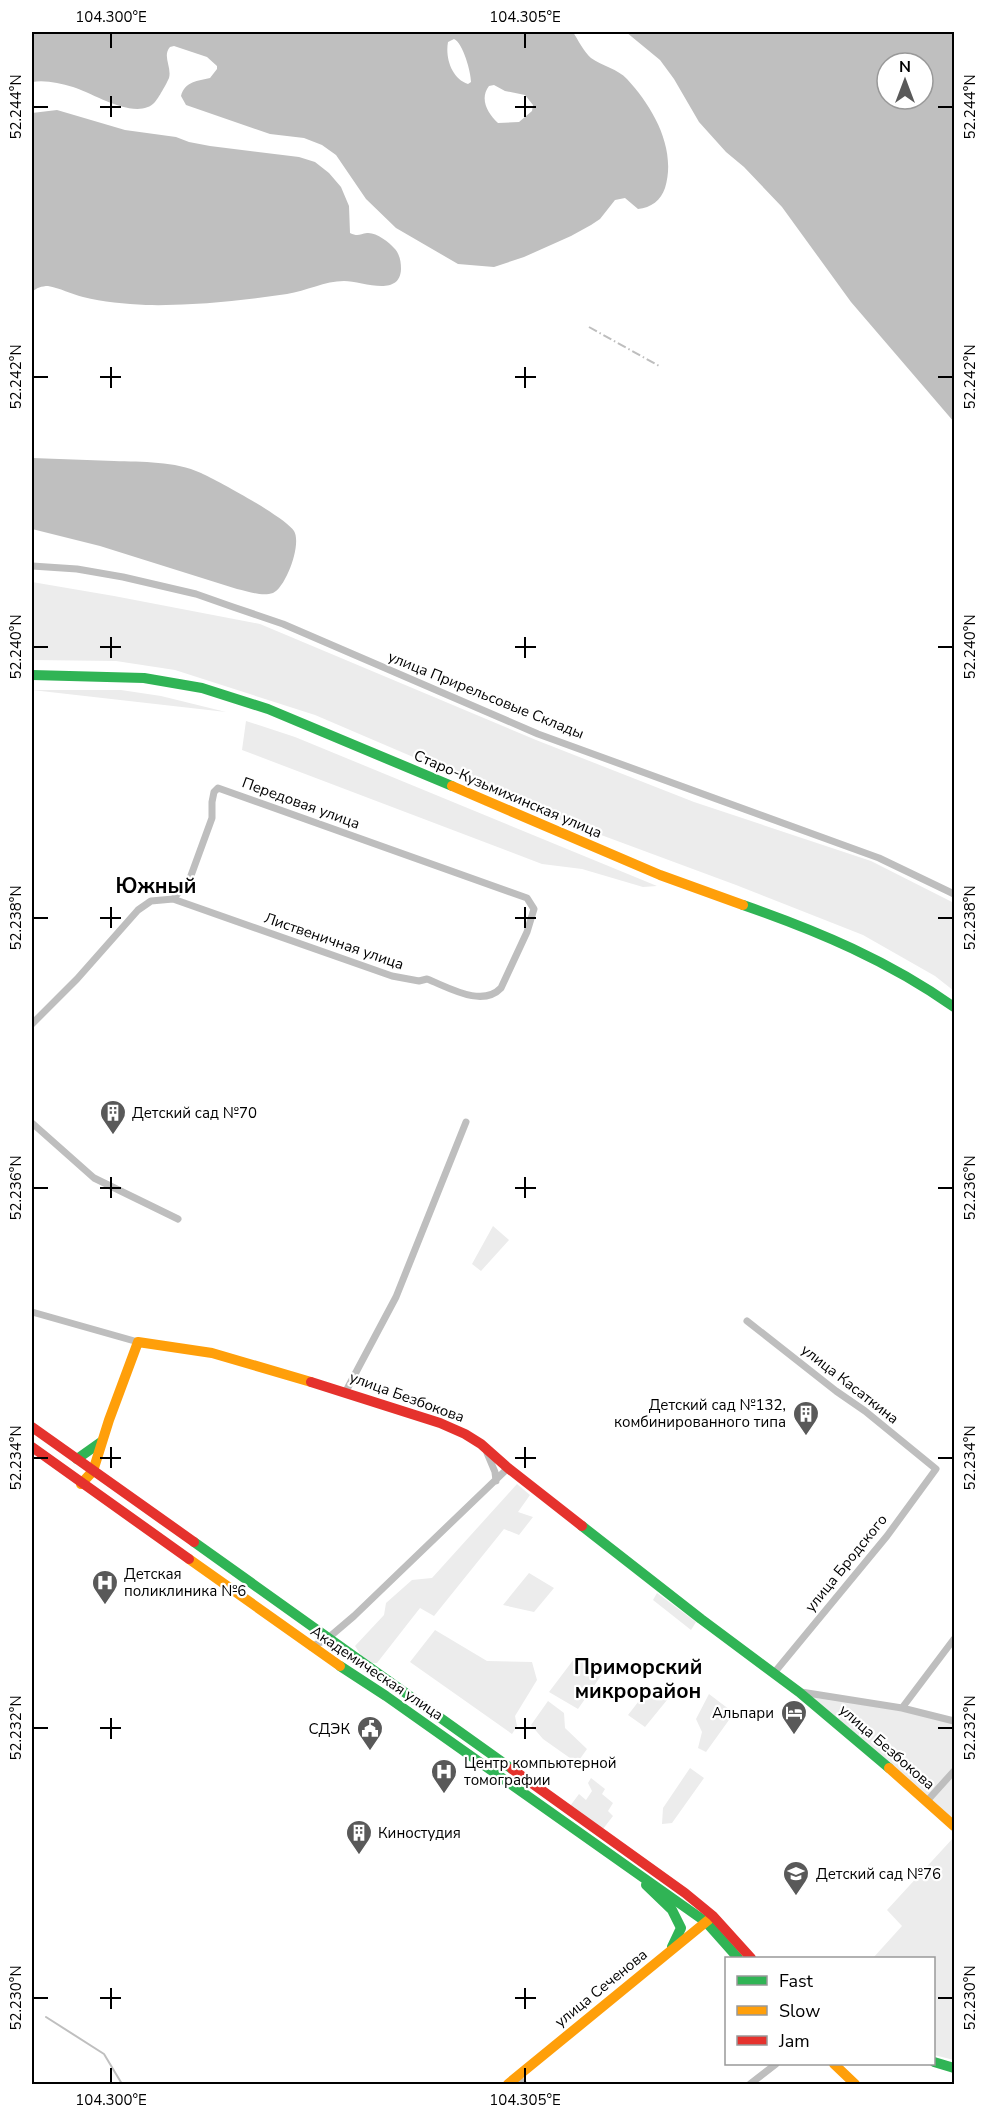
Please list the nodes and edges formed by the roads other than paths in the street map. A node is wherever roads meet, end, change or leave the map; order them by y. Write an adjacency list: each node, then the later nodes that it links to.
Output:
1 (32, 566): 3 (street, улица Прирельсовые Склады)
2 (32, 675): 6 (main road, Старо-Кузьмихинская улица)
3 (954, 894)
4 (173, 899): 5 (street, Лиственичная улица); 5 (street, Передовая улица); 7 (street)
5 (489, 997)
6 (954, 1007)
7 (32, 1024)
8 (466, 1122): 14 (street)
9 (32, 1123): 10 (street)
10 (178, 1219)
11 (32, 1312): 13 (street, улица Безбокова)
12 (747, 1321): 21 (street, улица Касаткина)
13 (138, 1342): 14 (main road, улица Безбокова); 16 (main road)
14 (346, 1391): 17 (main road, улица Безбокова)
15 (32, 1427): 19 (main road)
16 (101, 1442): 19 (main road); 22 (main road)
17 (481, 1444): 20 (main road, улица Безбокова); 23 (street)
18 (32, 1447): 24 (main road, Академическая улица)
19 (76, 1459): 22 (main road)
20 (508, 1468): 23 (street); 30 (main road, улица Безбокова)
21 (936, 1468): 30 (street, улица Бродского)
22 (93, 1471): 24 (main road); 25 (main road)
23 (496, 1481): 27 (street)
24 (81, 1484): 26 (main road, Академическая улица)
25 (122, 1492): 26 (main road); 27 (main road)
26 (109, 1504): 29 (main road, Академическая улица)
27 (327, 1639): 29 (street); 38 (main road)
28 (954, 1639): 32 (street)
29 (311, 1647): 37 (main road, Академическая улица)
30 (774, 1673): 31 (main road, улица Безбокова)
31 (799, 1692): 32 (street, улица Безбокова); 35 (main road, улица Безбокова)
32 (902, 1708): 33 (street, улица Безбокова)
33 (954, 1721)
34 (954, 1771): 35 (street)
35 (927, 1801): 36 (main road, улица Безбокова)
36 (954, 1826)
37 (617, 1858): 38 (main road, Академическая улица); 39 (main road)
38 (710, 1919): 39 (main road, улица Сеченова); 40 (main road); 41 (main road)
39 (668, 1953): 47 (main road, улица Сеченова)
40 (737, 1957)
41 (749, 1957)
42 (935, 2063): 46 (main road)
43 (775, 2065): 49 (street)
44 (835, 2065): 50 (main road)
45 (848, 2065): 50 (main road)
46 (954, 2068)
47 (521, 2080): 48 (main road, улица Сеченова)
48 (508, 2085)
49 (750, 2085)
50 (856, 2085)

